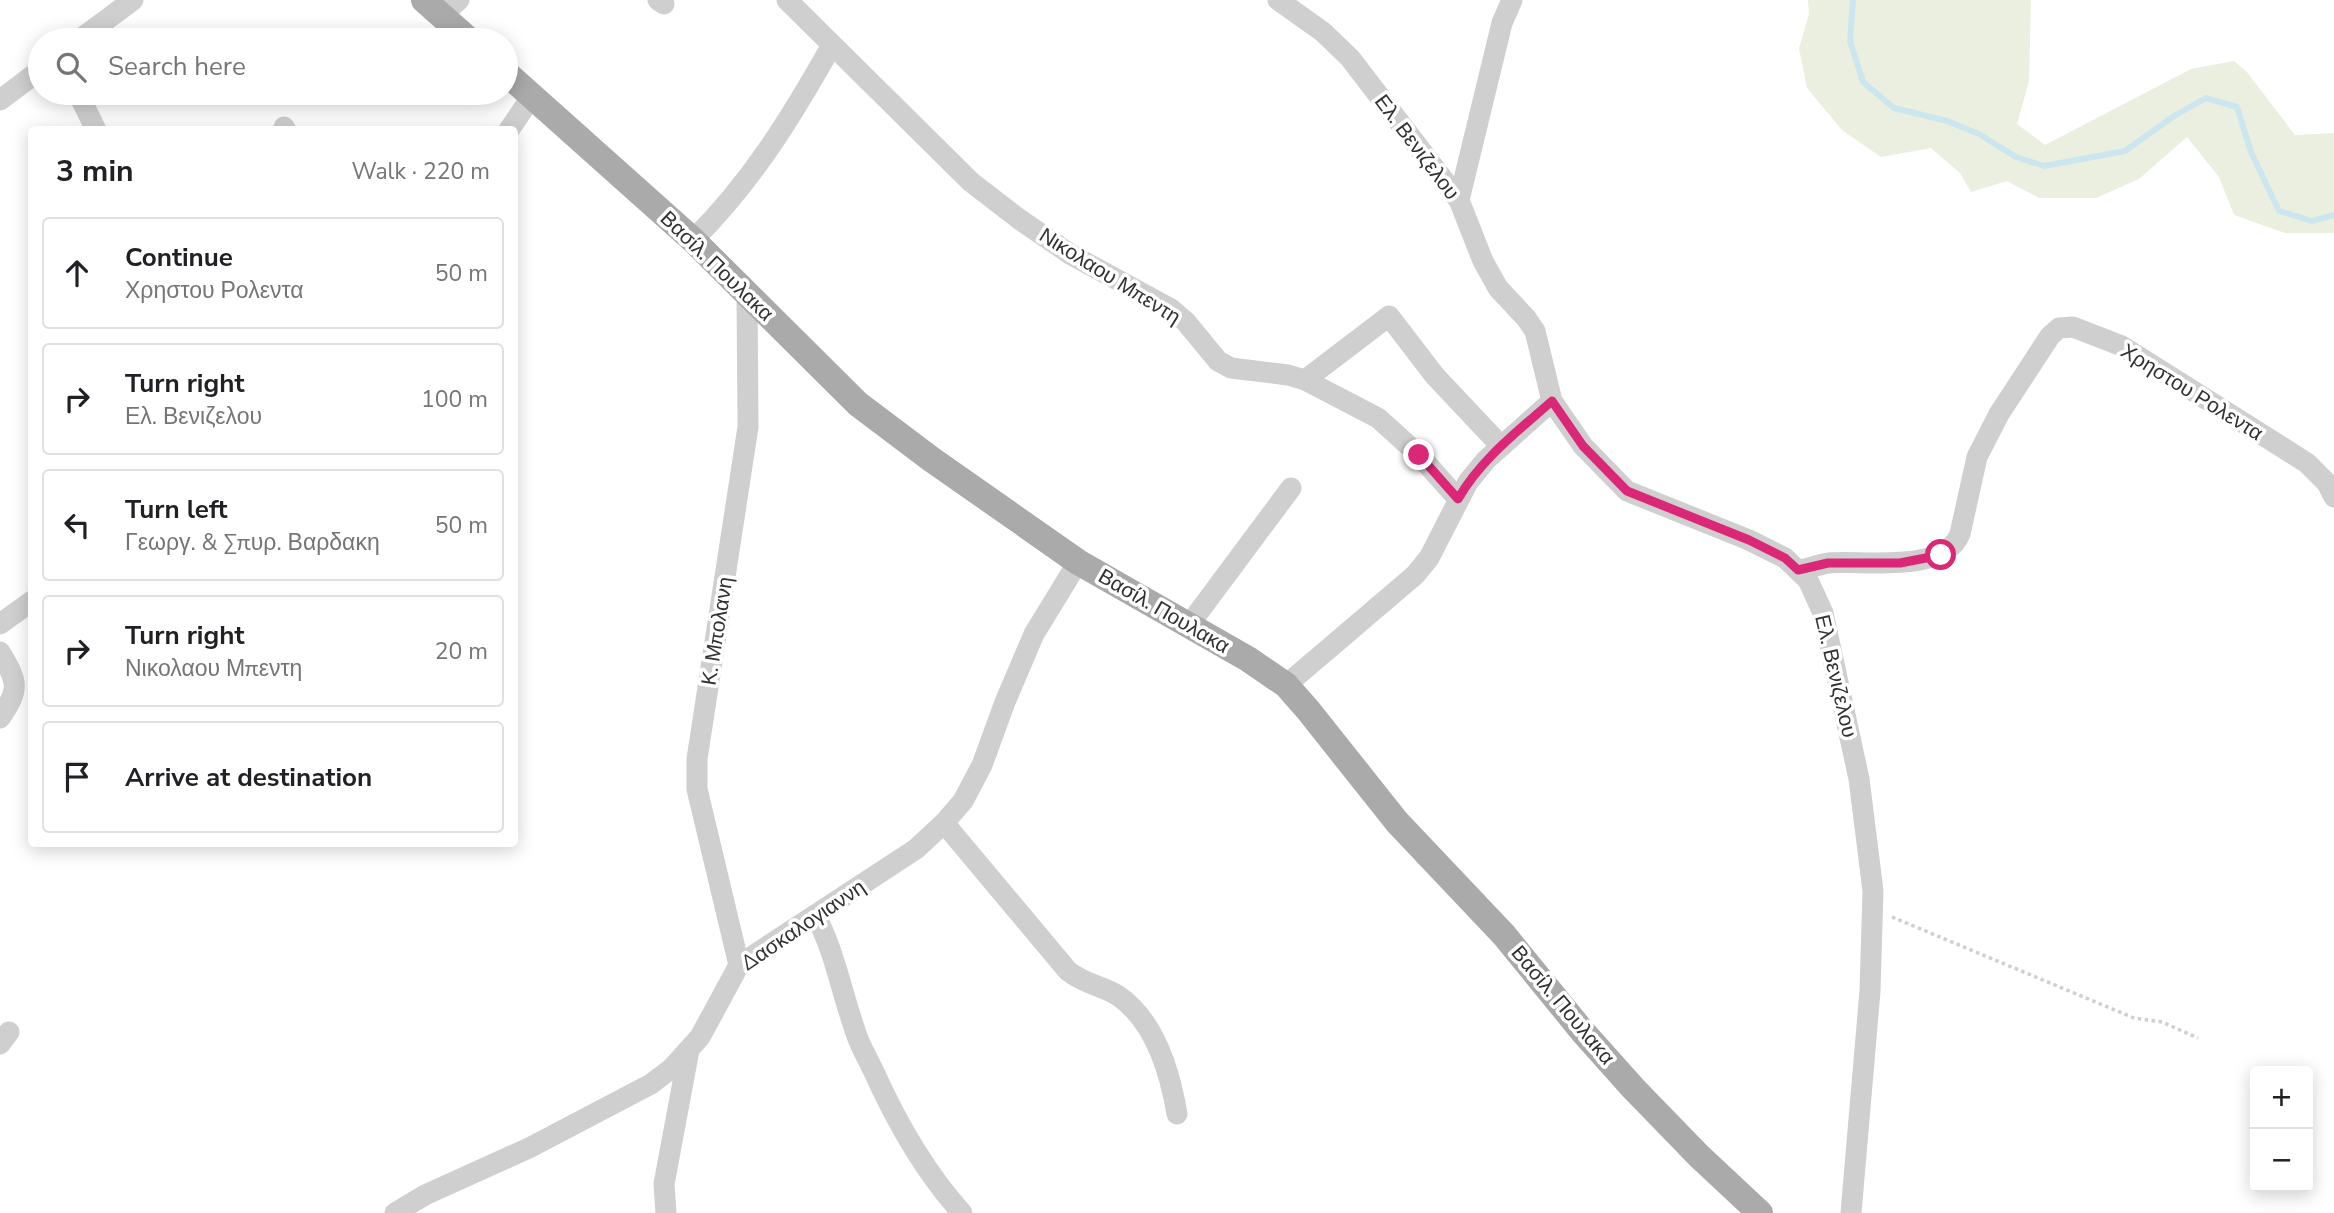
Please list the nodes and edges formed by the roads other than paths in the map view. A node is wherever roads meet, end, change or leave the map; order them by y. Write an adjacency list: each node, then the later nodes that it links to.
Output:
1 (133, 0): 6 (street)
2 (787, 0): 8 (street, Νικολαου Μπεντη)
3 (1278, 0): 16 (street, Ελ. Βενιζελου)
4 (1512, 0): 16 (street)
5 (441, 5): 7 (main road)
6 (95, 28)
7 (459, 28)
8 (832, 45): 17 (street); 19 (street, Νικολαου Μπεντη)
9 (28, 79): 12 (street)
10 (518, 84): 11 (main road, Βασίλ. Πουλακα)
11 (532, 96): 15 (street); 17 (main road, Βασίλ. Πουλακα)
12 (0, 100)
13 (84, 105): 14 (street)
14 (94, 126)
15 (512, 126)
16 (1459, 200): 20 (street, Ελ. Βενιζελου)
17 (693, 240): 18 (main road, Βασίλ. Πουλακα)
18 (747, 294): 25 (main road, Βασίλ. Πουλακα); 35 (street, Κ. Μπολανη)
19 (1305, 380): 21 (street); 24 (street, Νικολαου Μπεντη)
20 (1552, 401): 21 (street); 26 (street, Ελ. Βενιζελου)
21 (1502, 446): 24 (street)
22 (1291, 488): 29 (street)
23 (2334, 497): 26 (street, Χρηστου Ρολεντα)
24 (1458, 499): 31 (street)
25 (1078, 562): 29 (main road, Βασίλ. Πουλακα); 33 (street, Δασκαλογιαννη)
26 (1798, 570): 42 (street, Ελ. Βενιζελου)
27 (28, 604): 28 (street)
28 (0, 624)
29 (1189, 625): 31 (main road, Βασίλ. Πουλακα)
30 (0, 652): 32 (street)
31 (1286, 685): 41 (main road, Βασίλ. Πουλακα)
32 (0, 718)
33 (944, 823): 34 (street, Δασκαλογιαννη); 37 (street)
34 (815, 915): 35 (street, Δασκαλογιαννη); 40 (street)
35 (738, 965): 36 (street, Δασκαλογιαννη)
36 (689, 1050): 38 (street, Δασκαλογιαννη); 39 (street)
37 (1177, 1114)
38 (395, 1213)
39 (666, 1213)
40 (962, 1213)
41 (1760, 1213)
42 (1851, 1213)

